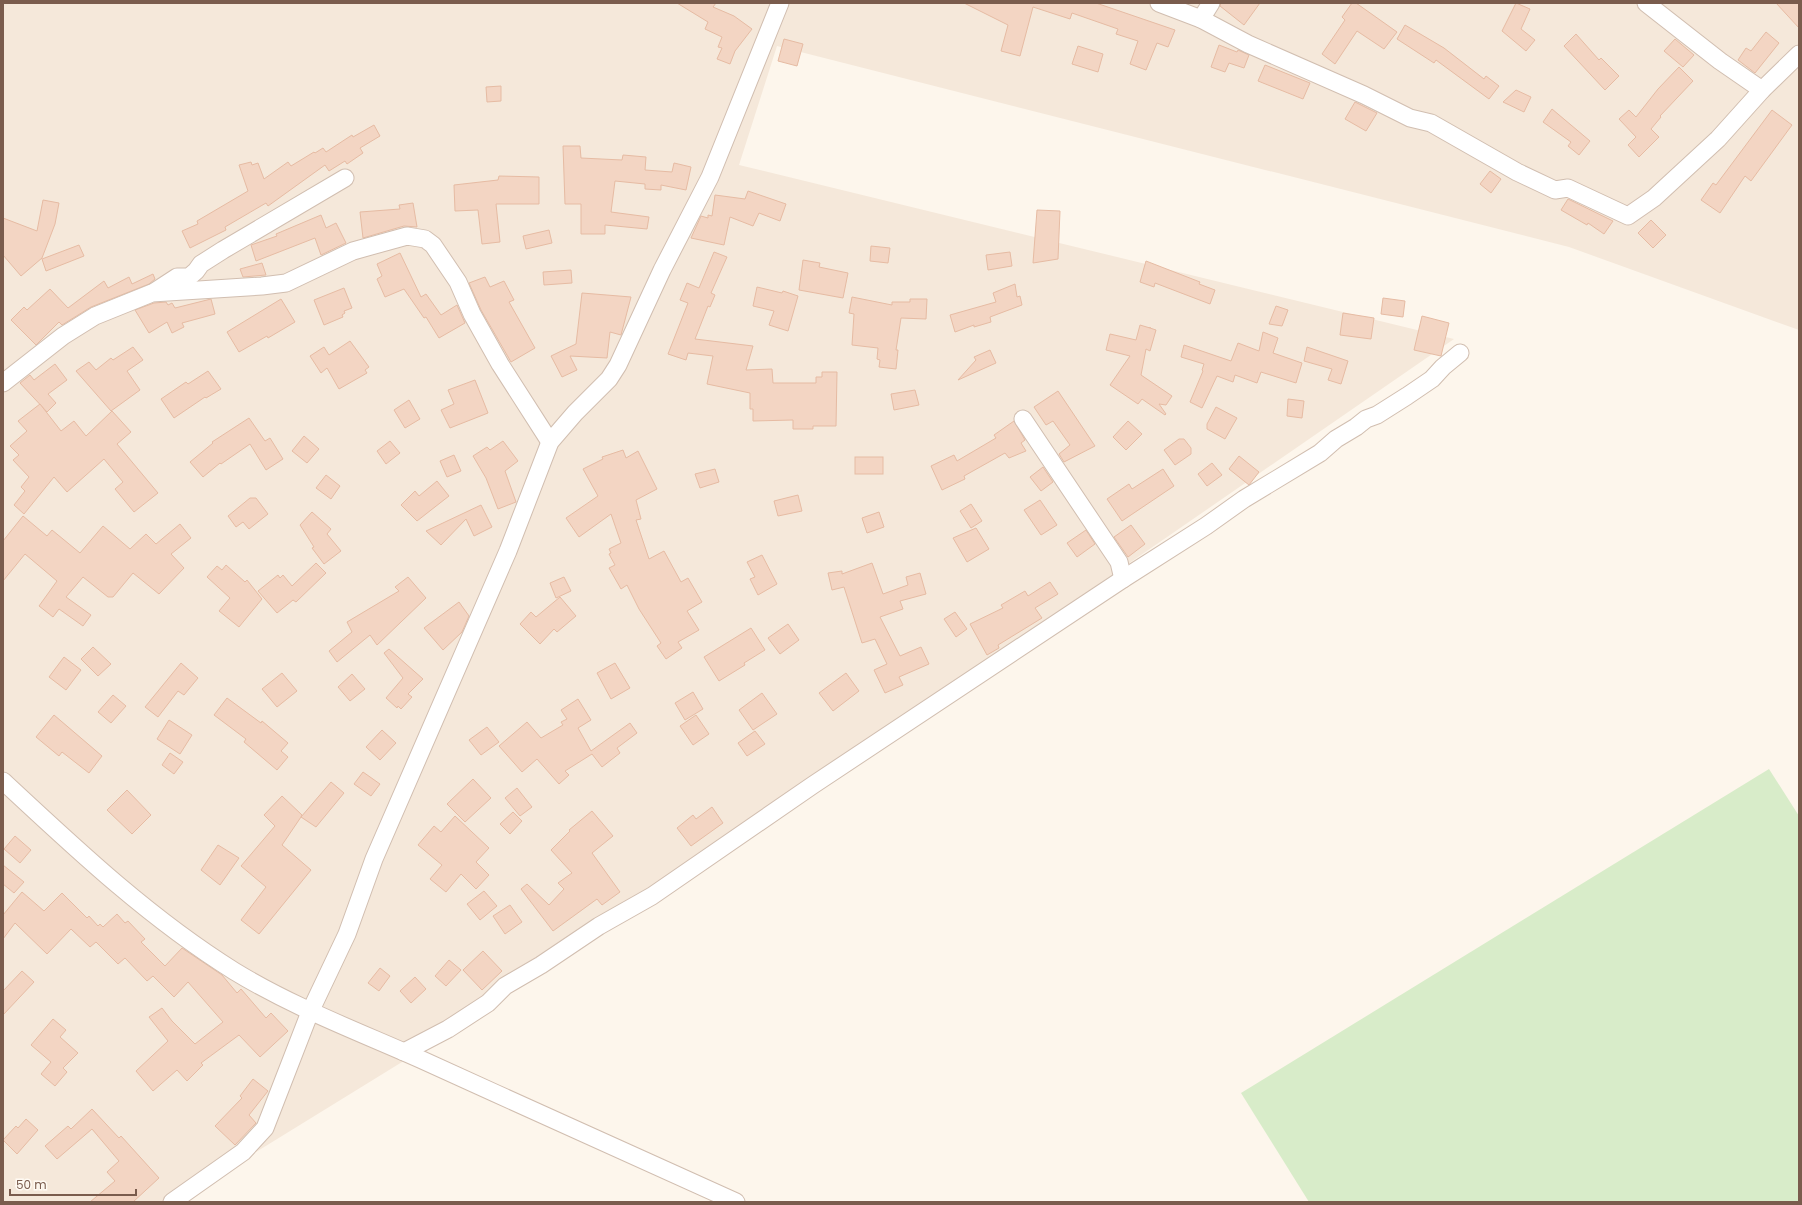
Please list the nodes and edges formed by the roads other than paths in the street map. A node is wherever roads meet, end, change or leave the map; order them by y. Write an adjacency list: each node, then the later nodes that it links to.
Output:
1 (780, 3): 13 (street)
2 (1158, 3): 5 (street)
3 (1211, 3): 5 (street)
4 (1646, 3): 7 (street)
5 (1202, 19): 7 (street)
6 (1799, 54): 7 (street)
7 (1762, 90)
8 (344, 178): 9 (street)
9 (152, 293): 11 (street); 13 (street)
10 (1460, 352): 14 (street)
11 (3, 383)
12 (1023, 419): 14 (street)
13 (550, 442): 16 (street)
14 (1123, 579): 17 (street)
15 (3, 781): 16 (street)
16 (310, 1012): 17 (street); 18 (street)
17 (404, 1052): 19 (street)
18 (172, 1202)
19 (736, 1202)

